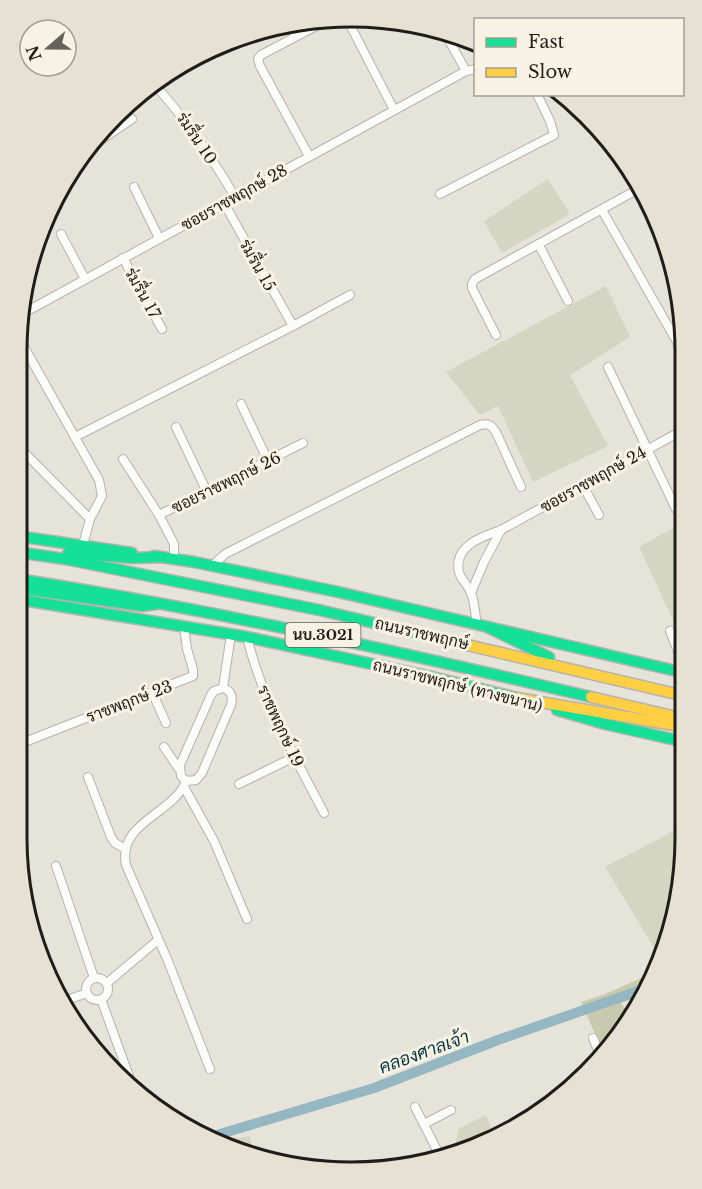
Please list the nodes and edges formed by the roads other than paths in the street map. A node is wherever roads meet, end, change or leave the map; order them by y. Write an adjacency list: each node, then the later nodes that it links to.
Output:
1 (351, 27): 10 (street)
2 (308, 30): 4 (street)
3 (294, 32): 4 (street)
4 (296, 36): 13 (street)
5 (450, 43): 7 (street)
6 (474, 69): 7 (street, ซอยราชพฤกษ์ 28)
7 (466, 70): 10 (street, ซอยราชพฤกษ์ 28)
8 (160, 90): 17 (street, ร่มรื่น 10)
9 (538, 96): 16 (street)
10 (394, 110): 13 (street, ซอยราชพฤกษ์ 28)
11 (132, 119): 12 (street)
12 (117, 127)
13 (309, 156): 17 (street, ซอยราชพฤกษ์ 28)
14 (134, 187): 21 (street)
15 (634, 192): 19 (street)
16 (440, 194)
17 (235, 197): 18 (street, ซอยราชพฤกษ์ 28)
18 (224, 203): 21 (street, ซอยราชพฤกษ์ 28); 28 (street, ร่มรื่น 15)
19 (602, 210): 22 (street); 31 (street)
20 (61, 234): 24 (street)
21 (159, 238): 23 (street, ซอยราชพฤกษ์ 28)
22 (539, 245): 26 (street); 30 (street)
23 (123, 258): 24 (street, ซอยราชพฤกษ์ 28); 29 (street, ร่มรื่น 17)
24 (85, 279): 27 (street, ซอยราชพฤกษ์ 28)
25 (350, 295): 28 (street)
26 (568, 301)
27 (30, 308)
28 (293, 326): 37 (street)
29 (162, 329)
30 (496, 335)
31 (674, 337)
32 (27, 358): 37 (street, ซอยราชพฤกษ์ 28)
33 (608, 367): 39 (street)
34 (241, 404): 42 (street)
35 (176, 428): 45 (street)
36 (675, 434): 39 (street, ซอยราชพฤกษ์ 24)
37 (75, 437): 49 (street, ซอยราชพฤกษ์ 28)
38 (303, 443): 42 (street, ซอยราชพฤกษ์ 26)
39 (648, 448): 43 (street, ซอยราชพฤกษ์ 24); 46 (street)
40 (27, 455): 49 (street)
41 (123, 459): 47 (street)
42 (268, 461): 45 (street, ซอยราชพฤกษ์ 26)
43 (582, 484): 48 (street); 50 (street, ซอยราชพฤกษ์ 24)
44 (521, 487): 56 (street)
45 (207, 492): 47 (street, ซอยราชพฤกษ์ 26)
46 (675, 507)
47 (159, 515): 55 (street, ซอยราชพฤกษ์ 26)
48 (599, 515)
49 (90, 519): 54 (street, ซอยราชพฤกษ์ 28)
50 (501, 530): 59 (street); 59 (street, ซอยราชพฤกษ์ 24)
51 (27, 546): 54 (main road)
52 (27, 546): 54 (main road)
53 (27, 548): 69 (main road, ถนนราชพฤกษ์ / นบ.3021)
54 (82, 549): 55 (main road)
55 (174, 559): 56 (main road)
56 (212, 566): 62 (main road)
57 (27, 581): 61 (main road, ถนนราชพฤกษ์ / นบ.3021)
58 (27, 589): 61 (main road)
59 (471, 593): 62 (street, ซอยราชพฤกษ์ 24)
60 (27, 601): 63 (main road, ถนนราชพฤกษ์ (ทางขนาน) / นบ.3021)
61 (165, 602): 75 (main road, ถนนราชพฤกษ์ / นบ.3021)
62 (477, 625): 64 (main road)
63 (184, 626): 66 (main road, ถนนราชพฤกษ์ (ทางขนาน) / นบ.3021); 72 (street, ราชพฤกษ์ 23)
64 (489, 628): 69 (main road); 70 (main road)
65 (670, 631): 68 (street)
66 (231, 634): 67 (main road, ถนนราชพฤกษ์ (ทางขนาน) / นบ.3021); 71 (street)
67 (247, 637): 74 (main road, ถนนราชพฤกษ์ (ทางขนาน) / นบ.3021); 81 (street, ราชพฤกษ์ 19)
68 (675, 644)
69 (574, 669): 73 (main road, ถนนราชพฤกษ์ / นบ.3021)
70 (675, 669)
71 (223, 688): 82 (street); 84 (street)
72 (152, 692): 76 (street); 79 (street, ราชพฤกษ์ 23)
73 (675, 694)
74 (517, 698): 77 (main road); 78 (main road, ถนนราชพฤกษ์ (ทางขนาน))
75 (675, 716)
76 (166, 723)
77 (675, 726)
78 (675, 740)
79 (27, 741)
80 (164, 747): 82 (street)
81 (294, 757): 85 (street); 86 (street, ราชพฤกษ์ 19)
82 (179, 769): 84 (street)
83 (88, 777): 87 (street)
84 (185, 784): 87 (street); 89 (street)
85 (239, 784)
86 (324, 813)
87 (124, 848): 90 (street)
88 (56, 866): 91 (street)
89 (247, 919)
90 (158, 940): 92 (street); 98 (street)
91 (94, 978): 92 (street); 93 (street)
92 (107, 983): 95 (street)
93 (87, 993): 94 (street); 95 (street)
94 (70, 999)
95 (101, 999): 99 (street)
96 (593, 1038): 97 (street)
97 (597, 1049)
98 (210, 1069)
99 (128, 1073)
100 (415, 1107): 102 (street)
101 (452, 1110): 102 (street)
102 (424, 1124): 103 (street)
103 (436, 1151)

